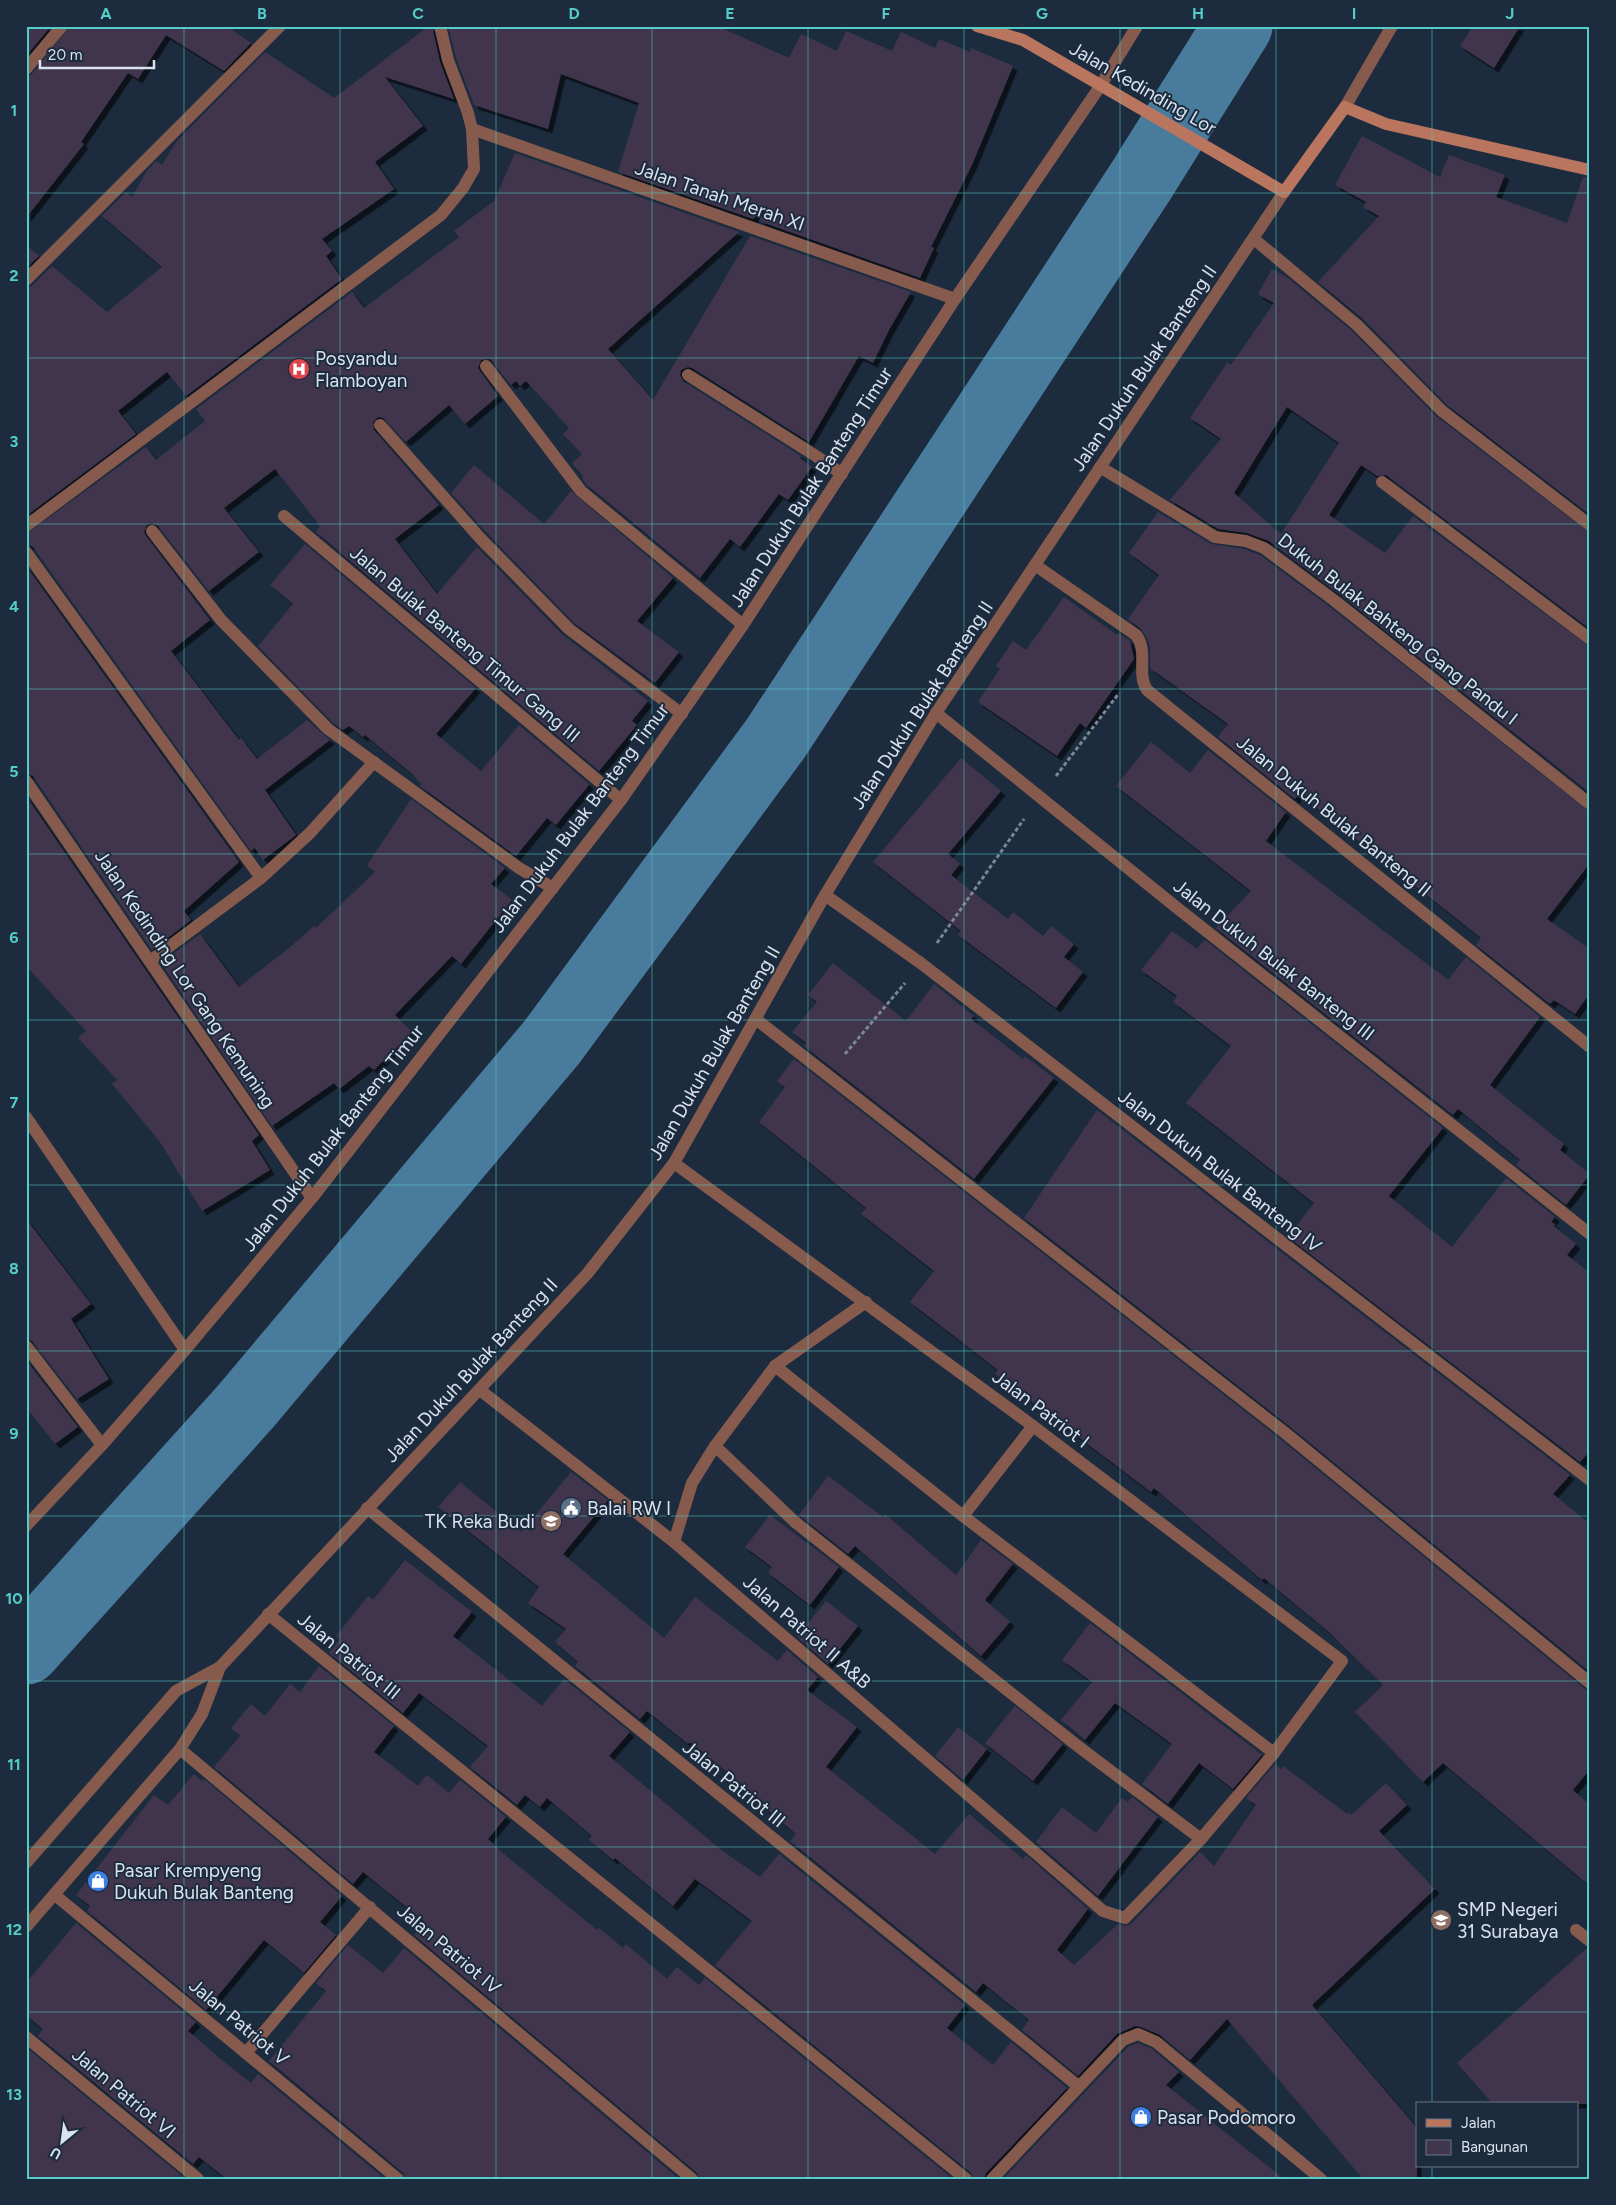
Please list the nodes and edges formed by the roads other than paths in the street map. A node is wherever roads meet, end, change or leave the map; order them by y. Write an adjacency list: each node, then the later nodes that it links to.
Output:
1 (62, 26): 7 (street)
2 (280, 26): 14 (street)
3 (440, 26): 10 (street)
4 (977, 26): 8 (main road, Jalan Kedinding Lor)
5 (1138, 26): 8 (street, Jalan Dukuh Bulak Banteng Timur)
6 (1392, 26): 9 (street)
7 (26, 69)
8 (1101, 85): 12 (main road, Jalan Kedinding Lor); 15 (street, Jalan Dukuh Bulak Banteng Timur)
9 (1345, 108): 11 (main road); 12 (main road)
10 (472, 129): 15 (street, Jalan Tanah Merah XI); 24 (street)
11 (1590, 170)
12 (1284, 192): 13 (street, Jalan Dukuh Bulak Banteng II)
13 (1254, 239): 19 (street, Jalan Dukuh Bulak Banteng II); 23 (street)
14 (26, 280)
15 (956, 299): 20 (street, Jalan Dukuh Bulak Banteng Timur)
16 (486, 366): 28 (street)
17 (688, 376): 20 (street)
18 (380, 425): 31 (street)
19 (1100, 467): 27 (street, Jalan Dukuh Bulak Banteng II); 35 (street, Dukuh Bulak Bahteng Gang Pandu I)
20 (842, 474): 28 (street, Jalan Dukuh Bulak Banteng Timur)
21 (1382, 482): 29 (street)
22 (284, 516): 34 (street, Jalan Bulak Banteng Timur Gang III)
23 (1590, 525)
24 (26, 526)
25 (152, 531): 32 (street)
26 (26, 552): 36 (street)
27 (1036, 565): 30 (street, Jalan Dukuh Bulak Banteng II); 41 (street, Jalan Dukuh Bulak Banteng II)
28 (743, 625): 31 (street, Jalan Dukuh Bulak Banteng Timur)
29 (1590, 639)
30 (936, 713): 38 (street, Jalan Dukuh Bulak Banteng II); 45 (street, Jalan Dukuh Bulak Banteng III)
31 (682, 714): 34 (street, Jalan Dukuh Bulak Banteng Timur)
32 (374, 762): 36 (street); 37 (street)
33 (26, 781): 39 (street, Jalan Kedinding Lor Gang Kemuning)
34 (621, 800): 37 (street, Jalan Dukuh Bulak Banteng Timur)
35 (1590, 804)
36 (261, 878): 39 (street)
37 (553, 888): 44 (street, Jalan Dukuh Bulak Banteng Timur)
38 (826, 895): 40 (street, Jalan Dukuh Bulak Banteng II); 54 (street, Jalan Dukuh Bulak Banteng IV)
39 (150, 961): 44 (street, Jalan Kedinding Lor Gang Kemuning)
40 (757, 1020): 43 (street, Jalan Dukuh Bulak Banteng II); 61 (street)
41 (1590, 1048)
42 (26, 1117): 48 (street)
43 (674, 1164): 46 (street, Jalan Patriot I); 50 (street, Jalan Dukuh Bulak Banteng II)
44 (312, 1198): 48 (street, Jalan Dukuh Bulak Banteng Timur)
45 (1590, 1234)
46 (866, 1302): 49 (street); 51 (street, Jalan Patriot I)
47 (26, 1346): 52 (street)
48 (185, 1350): 52 (street, Jalan Dukuh Bulak Banteng Timur)
49 (775, 1366): 53 (street); 56 (street)
50 (480, 1390): 55 (street, Jalan Dukuh Bulak Banteng II); 58 (street, Jalan Patriot II A&B)
51 (1033, 1426): 56 (street); 63 (street, Jalan Patriot I)
52 (102, 1445): 57 (street, Jalan Dukuh Bulak Banteng Timur)
53 (715, 1446): 58 (street); 64 (street)
54 (1590, 1480)
55 (368, 1508): 59 (street, Jalan Dukuh Bulak Banteng II); 73 (street, Jalan Patriot III)
56 (963, 1516): 63 (street)
57 (26, 1526)
58 (674, 1542): 64 (street, Jalan Patriot II A&B)
59 (268, 1614): 60 (street, Jalan Dukuh Bulak Banteng II); 77 (street, Jalan Patriot III)
60 (220, 1668): 62 (street, Jalan Dukuh Bulak Banteng II); 65 (street, Jalan Dukuh Bulak Banteng II)
61 (1590, 1683)
62 (180, 1749): 66 (street, Jalan Dukuh Bulak Banteng II); 67 (street, Jalan Patriot IV)
63 (1274, 1753): 64 (street)
64 (1201, 1839)
65 (26, 1863)
66 (56, 1895): 68 (street, Jalan Dukuh Bulak Banteng II); 72 (street, Jalan Patriot V)
67 (370, 1908): 72 (street); 76 (street, Jalan Patriot IV)
68 (26, 1926)
69 (1576, 1930): 70 (street)
70 (1590, 1941)
71 (26, 2037): 74 (street, Jalan Patriot VI)
72 (246, 2054): 75 (street, Jalan Patriot V)
73 (1078, 2086): 78 (street); 79 (street)
74 (198, 2179)
75 (398, 2179)
76 (692, 2179)
77 (966, 2179)
78 (992, 2179)
79 (1321, 2179)

